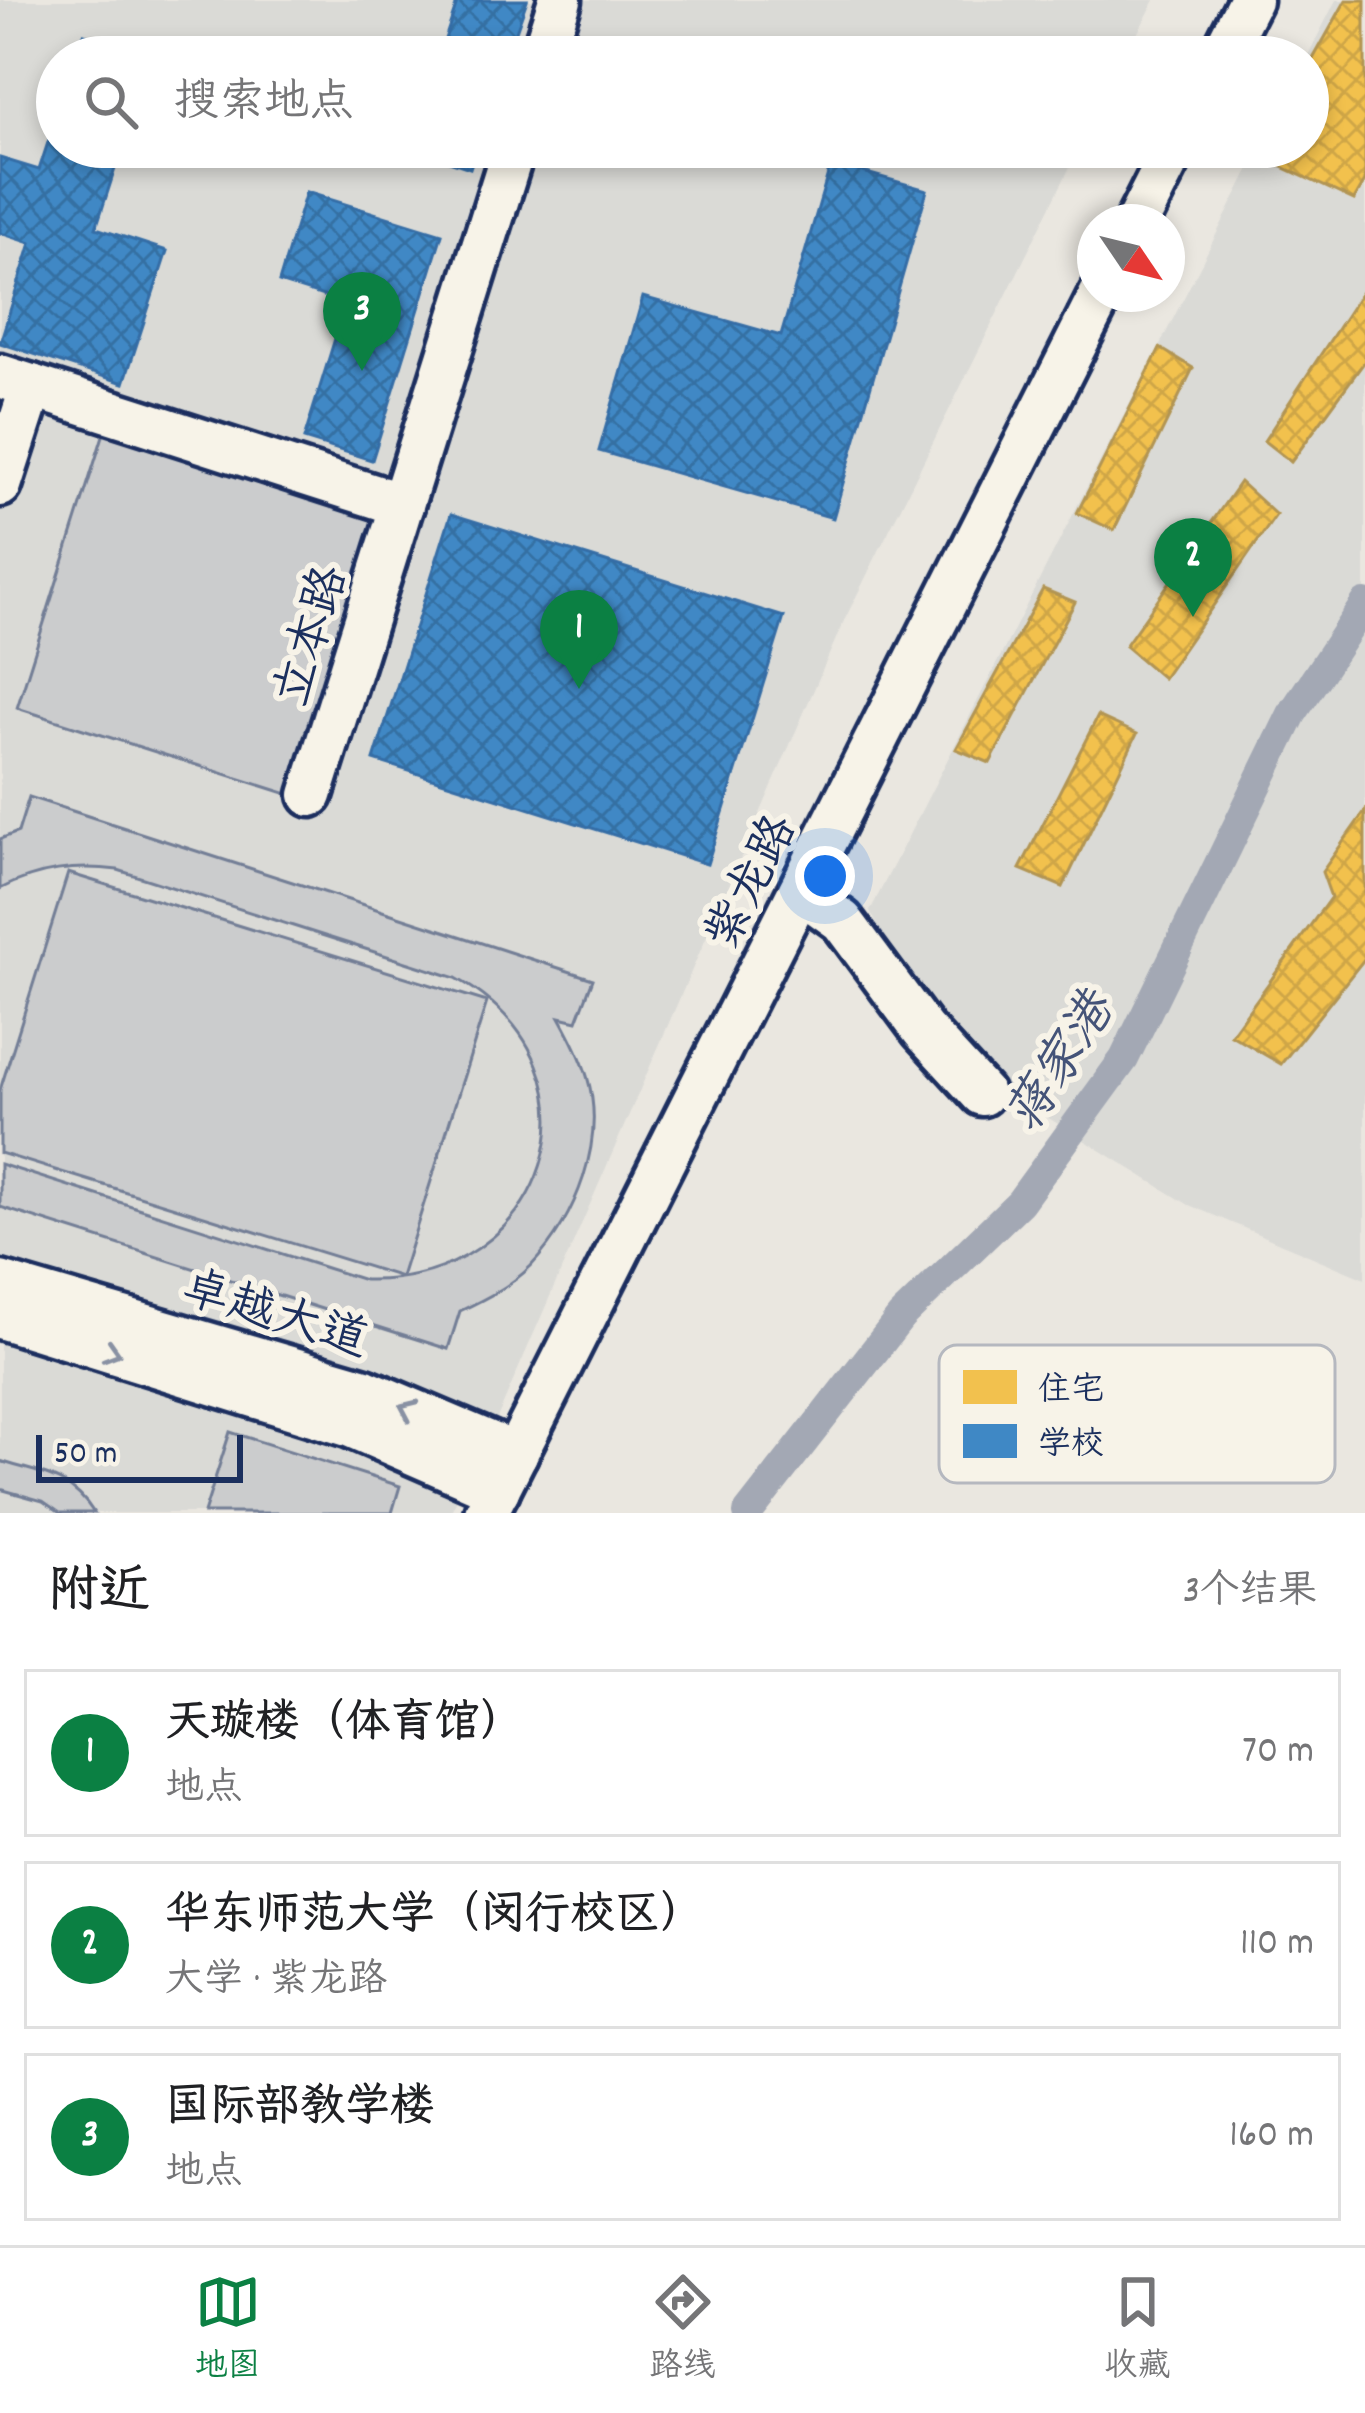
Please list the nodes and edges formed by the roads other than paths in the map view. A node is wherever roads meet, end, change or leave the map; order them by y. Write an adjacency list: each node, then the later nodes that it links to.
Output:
1 (560, 0): 3 (street)
2 (1250, 0): 4 (street)
3 (549, 36)
4 (1232, 36)
5 (507, 168): 11 (street, 立本路)
6 (1164, 168): 7 (street)
7 (1146, 204)
8 (1092, 312): 13 (street, 紫龙路)
9 (16, 381): 10 (street); 11 (street)
10 (0, 485)
11 (402, 505): 12 (street, 立本路)
12 (311, 795)
13 (800, 891): 14 (street); 17 (street, 紫龙路)
14 (982, 1094)
15 (0, 1283): 17 (street, 卓越大道, one-way to 15)
16 (0, 1317): 17 (street, 卓越大道, one-way to 17)
17 (500, 1486)

